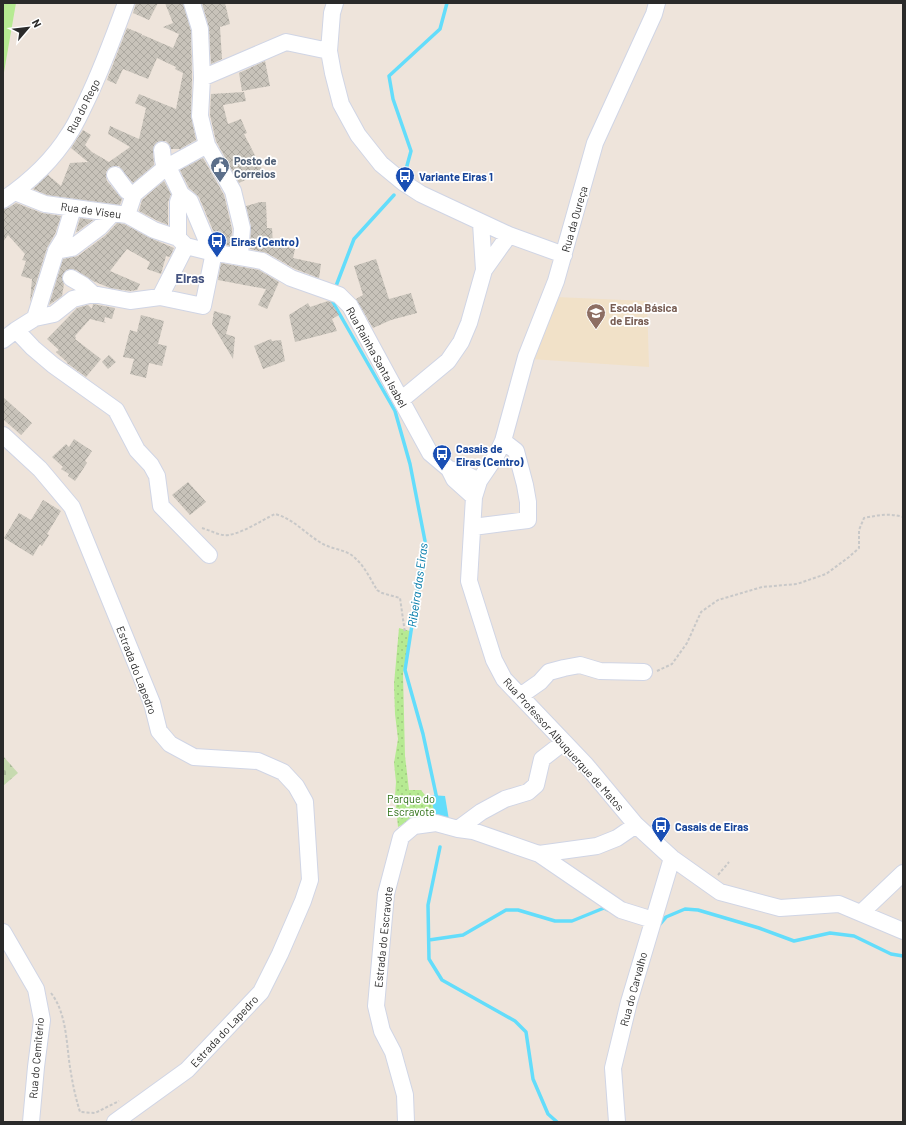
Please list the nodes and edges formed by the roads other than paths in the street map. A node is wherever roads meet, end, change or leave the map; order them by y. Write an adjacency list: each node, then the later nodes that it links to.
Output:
1 (126, 3): 13 (street, Rua do Rego)
2 (192, 3): 6 (street)
3 (335, 3): 5 (street)
4 (657, 3): 21 (street, Rua da Oureça)
5 (329, 51): 6 (street); 16 (street)
6 (202, 78): 7 (street)
7 (207, 145): 9 (street); 22 (street)
8 (162, 150): 9 (street)
9 (167, 168): 11 (street); 12 (street)
10 (115, 175): 11 (street)
11 (134, 194): 15 (street)
12 (181, 194): 18 (street); 20 (street)
13 (9, 196): 14 (street, Rua de Viseu)
14 (73, 208): 15 (street, Rua de Viseu); 19 (street)
15 (120, 214): 18 (street, Rua de Viseu); 19 (street)
16 (481, 223): 17 (street); 23 (street)
17 (509, 235): 21 (street); 23 (street)
18 (182, 242): 20 (street, Rua de Viseu); 26 (street)
19 (56, 251): 27 (street)
20 (210, 252): 22 (street, Rua Rainha Santa Isabel); 26 (street)
21 (564, 255): 32 (street, Rua da Oureça)
22 (240, 256): 30 (street, Rua Rainha Santa Isabel)
23 (484, 270): 30 (street)
24 (71, 278): 25 (street)
25 (93, 294): 26 (street); 27 (street)
26 (160, 297)
27 (35, 318): 28 (street)
28 (16, 330): 29 (street); 37 (street)
29 (3, 340)
30 (401, 400): 33 (street, Rua Rainha Santa Isabel)
31 (3, 435): 51 (street, Estrada do Lapedro)
32 (503, 441): 34 (street, Rua da Oureça); 36 (street)
33 (450, 469): 34 (street); 35 (street)
34 (479, 481): 35 (street, Rua Professor Albuquerque de Matos)
35 (474, 497): 36 (street, Rua Professor Albuquerque de Matos)
36 (473, 527): 39 (street, Rua Professor Albuquerque de Matos)
37 (209, 555)
38 (644, 672): 39 (street)
39 (520, 696): 40 (street, Rua Professor Albuquerque de Matos)
40 (564, 742): 41 (street, Rua Professor Albuquerque de Matos); 42 (street)
41 (636, 825): 43 (street); 44 (street, Rua Professor Albuquerque de Matos)
42 (458, 829): 43 (street, Estrada do Escravote); 52 (street, Estrada do Escravote)
43 (538, 854): 47 (street, Estrada do Escravote)
44 (672, 858): 46 (street, Rua Professor Albuquerque de Matos); 47 (street, Rua do Carvalho)
45 (903, 874): 46 (street)
46 (862, 912): 48 (street, Rua Professor Albuquerque de Matos)
47 (653, 920): 53 (street, Rua do Carvalho)
48 (903, 931)
49 (3, 932): 50 (street, Rua do Cemitério)
50 (31, 1122)
51 (115, 1122)
52 (406, 1122)
53 (617, 1122)

